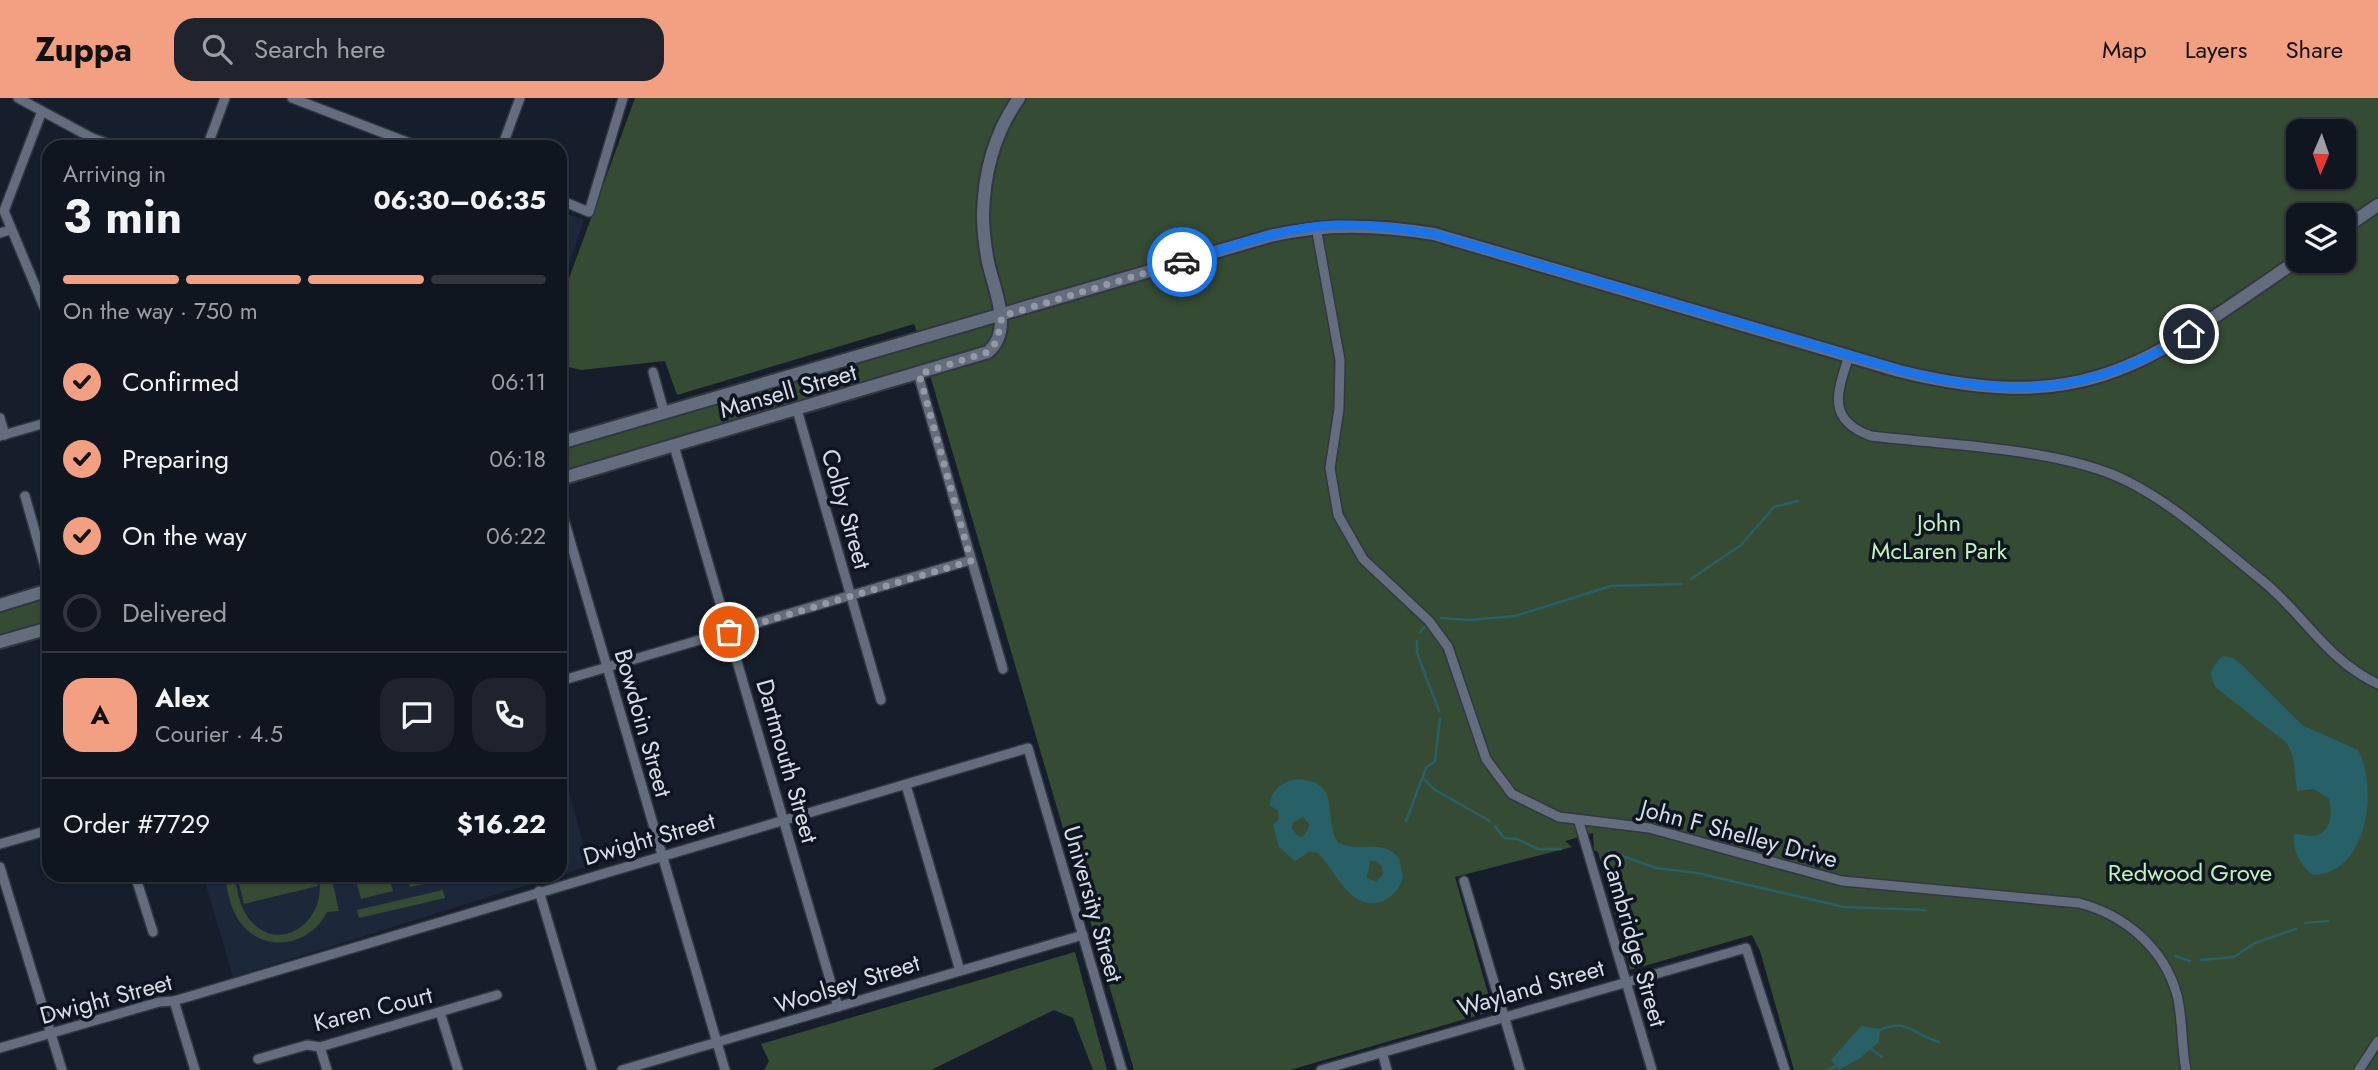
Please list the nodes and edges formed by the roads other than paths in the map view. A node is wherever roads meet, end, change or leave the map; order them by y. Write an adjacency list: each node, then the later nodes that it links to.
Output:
1 (18, 98): 7 (street)
2 (225, 98): 9 (street)
3 (292, 98): 10 (street)
4 (520, 98): 11 (street)
5 (623, 98): 12 (street)
6 (1020, 98): 20 (street)
7 (42, 111): 8 (street); 16 (street)
8 (102, 140)
9 (210, 140)
10 (402, 140)
11 (505, 140)
12 (567, 203)
13 (2378, 205): 14 (street)
14 (2356, 220)
15 (1315, 227): 20 (street, Mansell Street); 21 (street, Mansell Street); 50 (street, John F Shelley Drive)
16 (10, 230): 17 (street); 19 (street)
17 (0, 233)
18 (2286, 268): 21 (street, Mansell Street)
19 (42, 302)
20 (1002, 316): 23 (street, Mansell Street); 25 (street, Mansell Street)
21 (1849, 356): 45 (street)
22 (653, 372): 25 (street)
23 (919, 374): 24 (street, Mansell Street); 35 (street)
24 (797, 410): 30 (street, Mansell Street); 37 (street, Colby Street)
25 (664, 412): 29 (street, Mansell Street)
26 (0, 418): 28 (street)
27 (42, 424): 28 (street)
28 (2, 435)
29 (567, 441)
30 (674, 446): 31 (street, Mansell Street); 40 (street, Dartmouth Street)
31 (567, 477)
32 (25, 496): 34 (street)
33 (567, 530): 42 (street, Bowdoin Street)
34 (42, 556)
35 (971, 561): 37 (street); 43 (street)
36 (42, 592): 38 (street)
37 (851, 596): 40 (street); 46 (street, Colby Street)
38 (0, 605)
39 (42, 630): 41 (street)
40 (729, 632): 42 (street); 49 (street, Dartmouth Street)
41 (0, 642)
42 (607, 668): 44 (street); 53 (street, Bowdoin Street)
43 (1003, 669)
44 (567, 679)
45 (2378, 684)
46 (881, 701)
47 (1028, 748): 48 (street, Dwight Street); 59 (street, University Street)
48 (906, 785): 49 (street, Dwight Street); 60 (street)
49 (784, 820): 53 (street, Dwight Street); 64 (street, Dartmouth Street)
50 (1579, 822): 61 (street, Cambridge Street); 87 (street, John F Shelley Drive)
51 (42, 832): 52 (street)
52 (0, 844)
53 (661, 855): 57 (street, Dwight Street); 69 (street, Bowdoin Street)
54 (0, 867): 67 (street)
55 (1464, 881): 66 (street)
56 (137, 882): 58 (street)
57 (539, 891): 63 (street, Dwight Street); 78 (street)
58 (153, 932)
59 (1083, 935): 60 (street, Woolsey Street); 81 (street, University Street)
60 (960, 971): 64 (street, Woolsey Street)
61 (1626, 981): 66 (street, Wayland Street); 85 (street, Cambridge Street); 86 (street, Wayland Street)
62 (497, 995): 65 (street, Karen Court)
63 (174, 1001): 67 (street, Dwight Street); 75 (street)
64 (838, 1007): 69 (street, Woolsey Street)
65 (440, 1012): 70 (street, Karen Court); 77 (street)
66 (1504, 1017): 72 (street, Wayland Street); 84 (street)
67 (50, 1034): 71 (street, Dwight Street); 74 (street)
68 (2378, 1041): 88 (street)
69 (717, 1043): 79 (street, Woolsey Street); 80 (street, Bowdoin Street)
70 (320, 1047): 73 (street, Karen Court); 76 (street)
71 (0, 1048)
72 (1382, 1052): 82 (street, Wayland Street); 83 (street)
73 (258, 1059)
74 (62, 1070)
75 (195, 1070)
76 (327, 1070)
77 (458, 1070)
78 (592, 1070)
79 (622, 1070)
80 (725, 1070)
81 (1122, 1070)
82 (1321, 1070)
83 (1387, 1070)
84 (1520, 1070)
85 (1652, 1070)
86 (1784, 1070)
87 (2186, 1070)
88 (2359, 1070)

